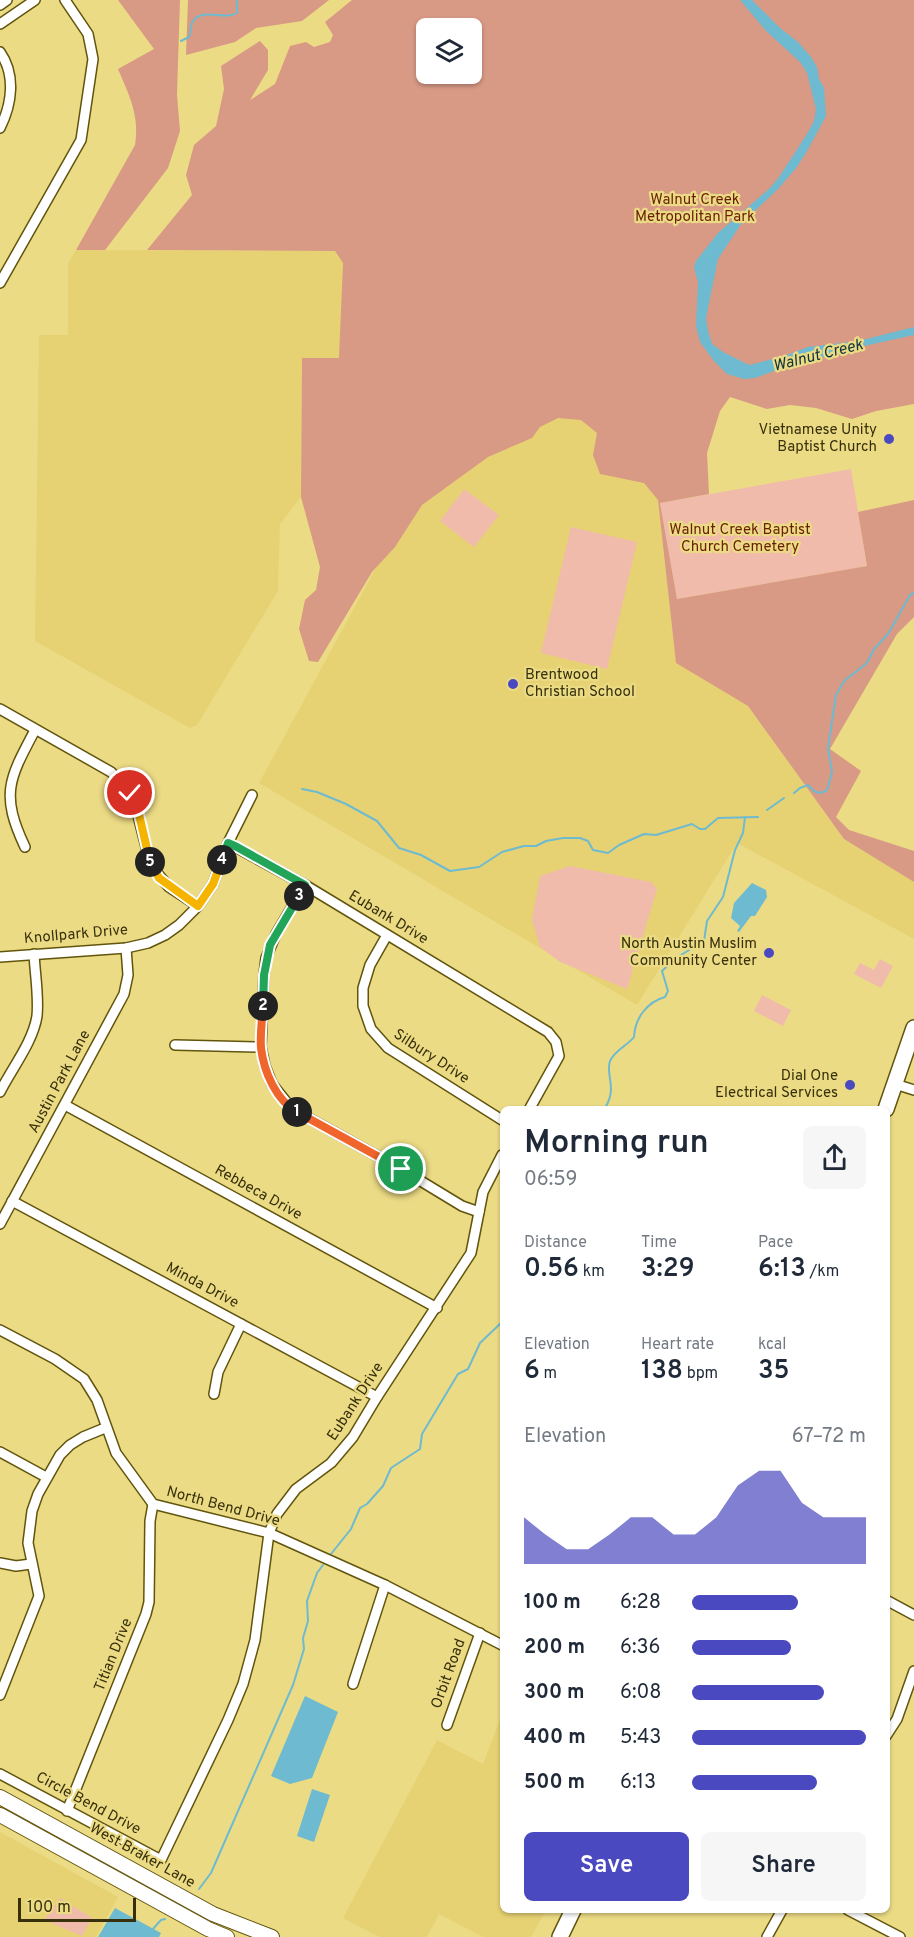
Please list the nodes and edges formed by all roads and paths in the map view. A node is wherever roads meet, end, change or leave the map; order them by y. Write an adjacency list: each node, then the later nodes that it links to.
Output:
1 (7, 0): 4 (street)
2 (35, 0): 5 (street)
3 (65, 0): 8 (street)
4 (0, 5)
5 (0, 24)
6 (0, 52): 7 (street)
7 (0, 128)
8 (0, 283)
9 (0, 709): 10 (street)
10 (35, 730): 13 (street); 15 (street)
11 (252, 795): 12 (street, Knollpark Drive)
12 (228, 843): 14 (street, Eubank Drive); 15 (street, Knollpark Drive)
13 (25, 847)
14 (305, 885): 16 (street, Eubank Drive); 22 (street)
15 (198, 906): 17 (street, Knollpark Drive)
16 (387, 935): 28 (street, Eubank Drive); 30 (street, Silbury Drive)
17 (126, 948): 18 (street, Knollpark Drive); 27 (street, Austin Park Lane)
18 (34, 954): 19 (street, Knollpark Drive); 23 (street)
19 (0, 957)
20 (914, 1028): 24 (main road)
21 (175, 1045): 22 (street)
22 (261, 1047): 33 (street)
23 (3, 1078): 26 (street)
24 (895, 1084): 25 (street); 29 (main road)
25 (914, 1090)
26 (0, 1092)
27 (65, 1105): 32 (street, Austin Park Lane); 35 (street, Rebbeca Drive)
28 (531, 1106)
29 (887, 1106)
30 (500, 1119)
31 (500, 1159): 33 (street, Eubank Drive)
32 (12, 1201): 34 (street, Austin Park Lane); 36 (street, Minda Drive)
33 (478, 1212): 35 (street, Eubank Drive)
34 (0, 1224)
35 (436, 1308): 39 (street, Eubank Drive)
36 (241, 1324): 38 (street); 39 (street, Minda Drive)
37 (0, 1329): 40 (street, North Bend Drive)
38 (214, 1394)
39 (377, 1397): 44 (street, Eubank Drive)
40 (105, 1428): 42 (street); 43 (street, North Bend Drive)
41 (0, 1452): 42 (street)
42 (46, 1477): 46 (street)
43 (153, 1504): 44 (street, North Bend Drive); 59 (street, Titian Drive)
44 (269, 1533): 47 (street, North Bend Drive); 61 (street, Eubank Drive)
45 (0, 1563): 46 (street)
46 (32, 1564): 54 (street)
47 (385, 1585): 50 (street, North Bend Drive); 53 (street)
48 (890, 1602): 49 (street)
49 (914, 1615)
50 (480, 1633): 51 (street, North Bend Drive); 55 (street, Orbit Road)
51 (500, 1644)
52 (914, 1671): 56 (street)
53 (353, 1684)
54 (1, 1691)
55 (447, 1725)
56 (890, 1730)
57 (0, 1774): 59 (street, Circle Bend Drive)
58 (0, 1797): 66 (main road, West Braker Lane)
59 (67, 1811): 61 (street, Circle Bend Drive)
60 (0, 1815): 65 (main road)
61 (161, 1860)
62 (572, 1913): 67 (main road)
63 (780, 1913): 68 (street)
64 (854, 1913): 69 (street)
65 (227, 1937)
66 (272, 1937)
67 (560, 1937)
68 (767, 1937)
69 (900, 1937)

